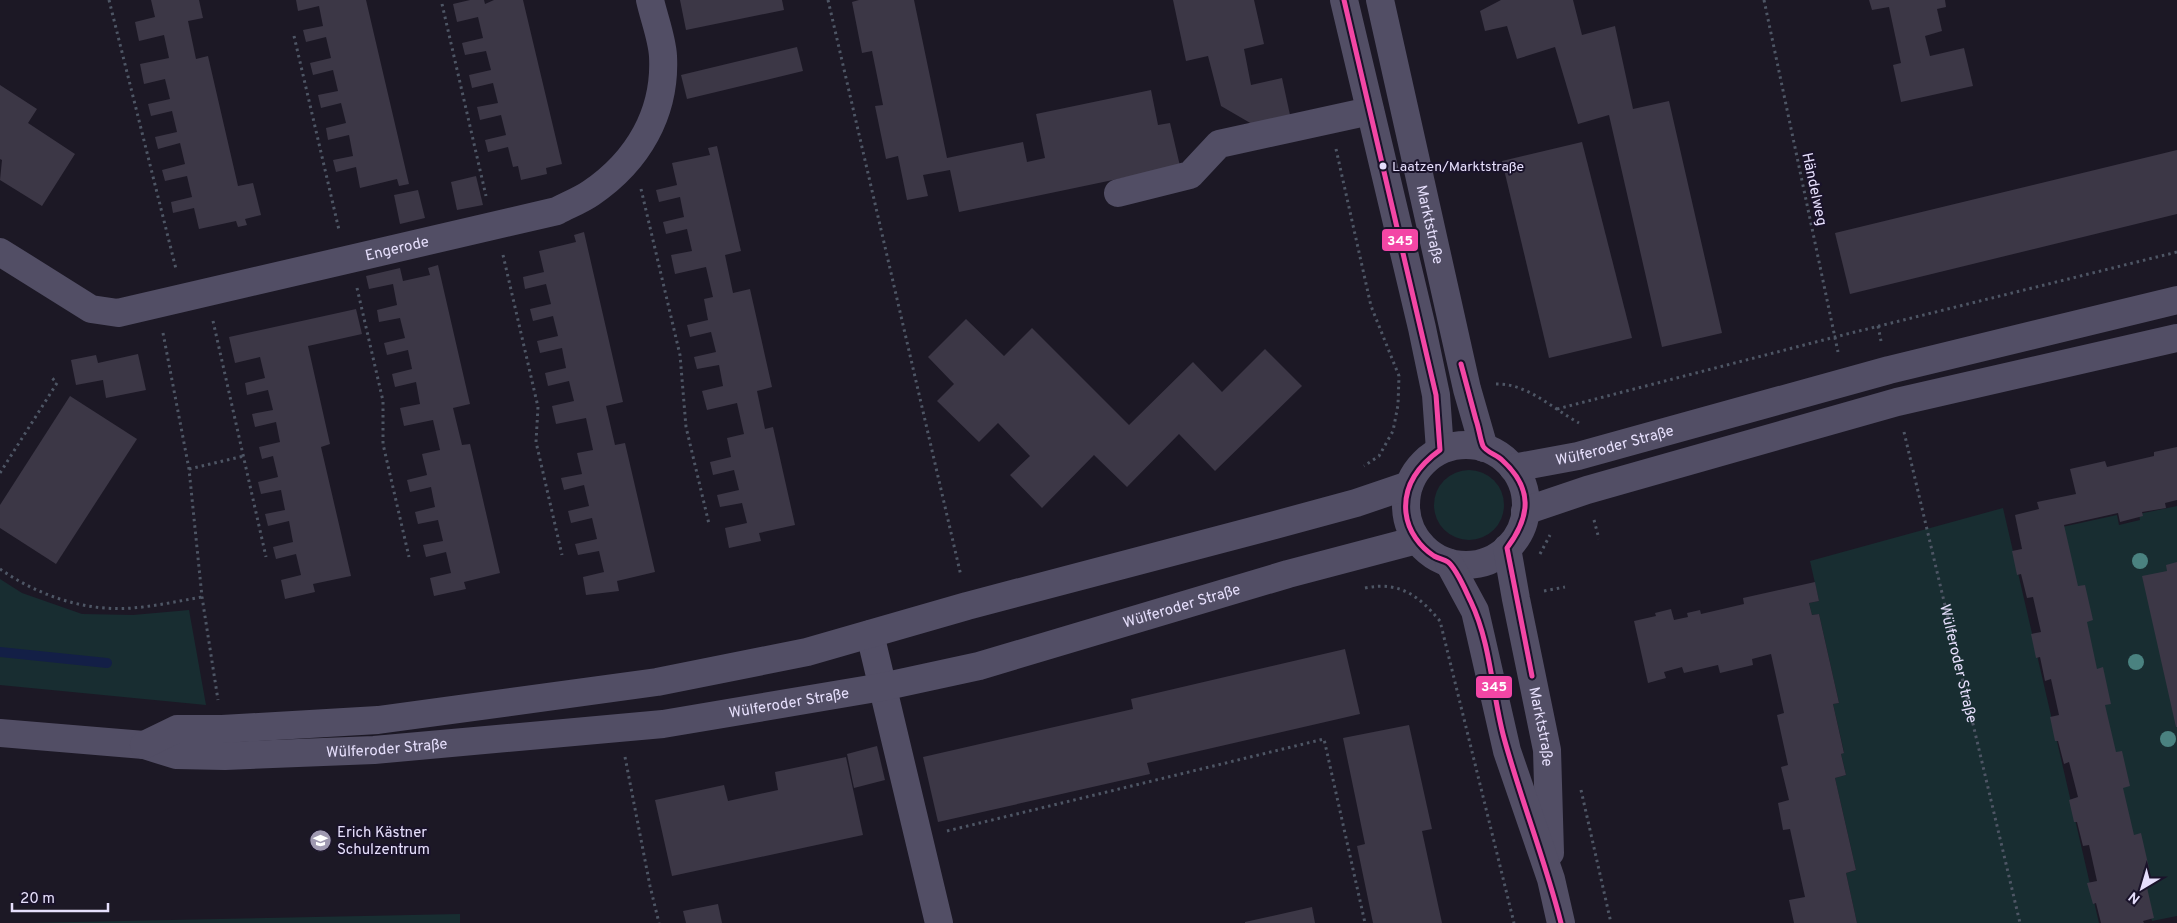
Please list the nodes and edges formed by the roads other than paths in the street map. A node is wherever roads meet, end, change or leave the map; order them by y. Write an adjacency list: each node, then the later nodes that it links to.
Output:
1 (650, 0): 6 (street, Engerode)
2 (1344, 0): 4 (street)
3 (1380, 0): 9 (street, Marktstraße)
4 (1370, 111): 5 (street); 10 (street)
5 (1118, 193)
6 (0, 252)
7 (2177, 300): 11 (street, Wülferoder Straße)
8 (2177, 338): 13 (street)
9 (1484, 448): 10 (street); 11 (street)
10 (1440, 450): 12 (street)
11 (1513, 468): 13 (street)
12 (1409, 486): 14 (street); 17 (street, Wülferoder Straße)
13 (1526, 511): 15 (street)
14 (1417, 540): 16 (street); 18 (street, Wülferoder Straße)
15 (1507, 548): 16 (street); 23 (street, Marktstraße)
16 (1449, 563): 23 (street, Marktstraße)
17 (870, 634): 18 (street); 19 (street, Wülferoder Straße)
18 (882, 687): 20 (street, Wülferoder Straße); 24 (street)
19 (609, 689): 20 (street); 22 (street, Wülferoder Straße)
20 (615, 728): 22 (street, Wülferoder Straße)
21 (0, 733): 22 (street, Wülferoder Straße)
22 (144, 745)
23 (1550, 879): 25 (street, Marktstraße)
24 (939, 923)
25 (1561, 923)

